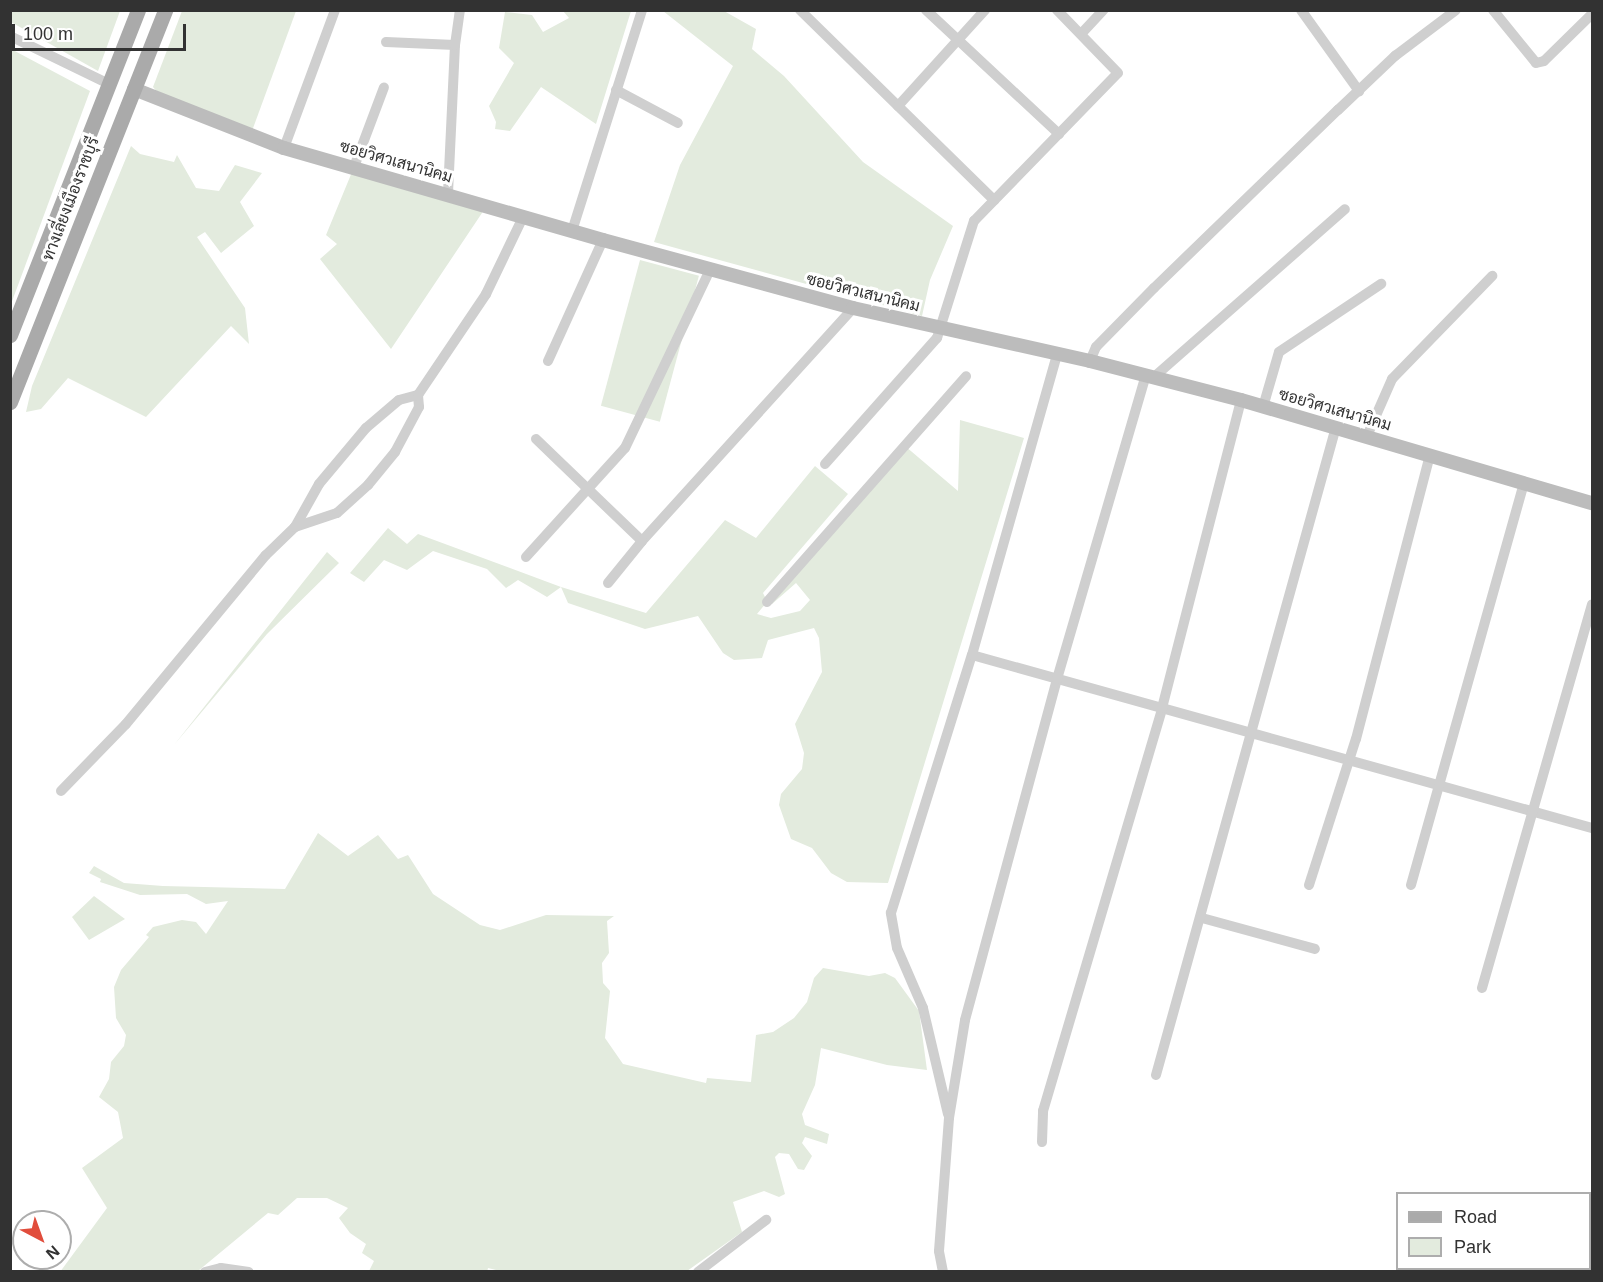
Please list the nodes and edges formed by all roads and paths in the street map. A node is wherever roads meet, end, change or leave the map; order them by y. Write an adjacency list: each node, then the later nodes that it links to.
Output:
1 (138, 10): 20 (main road, ทางเลี่ยงเมืองราชบุรี)
2 (165, 10): 22 (main road, ทางเลี่ยงเมืองราชบุรี)
3 (335, 10): 28 (street)
4 (460, 10): 19 (street)
5 (642, 10): 23 (street)
6 (800, 10): 25 (street)
7 (926, 10): 17 (street)
8 (985, 10): 17 (street)
9 (1057, 10): 15 (street)
10 (1103, 10): 15 (street)
11 (1301, 10): 24 (street)
12 (1456, 10): 24 (street)
13 (1493, 10): 14 (street)
14 (1593, 14)
15 (1081, 34): 27 (street)
16 (10, 36): 20 (street)
17 (955, 39): 25 (street); 27 (street)
18 (386, 42): 19 (street)
19 (455, 45): 30 (street)
20 (109, 84): 41 (main road, ทางเลี่ยงเมืองราชบุรี)
21 (384, 87): 29 (street)
22 (134, 89): 28 (street, ซอยวิศวเสนานิคม); 49 (main road, ทางเลี่ยงเมืองราชบุรี)
23 (616, 90): 26 (street); 34 (street)
24 (1359, 91): 43 (street)
25 (898, 106): 31 (street)
26 (678, 123)
27 (1059, 134): 31 (street)
28 (284, 148): 29 (street, ซอยวิศวเสนานิคม)
29 (354, 167): 30 (street, ซอยวิศวเสนานิคม)
30 (448, 193): 33 (street, ซอยวิศวเสนานิคม)
31 (994, 200): 40 (street)
32 (1345, 209): 46 (street)
33 (523, 217): 34 (street, ซอยวิศวเสนานิคม); 47 (street)
34 (572, 231): 35 (street, ซอยวิศวเสนานิคม)
35 (603, 240): 36 (street, ซอยวิศวเสนานิคม); 44 (street)
36 (710, 270): 39 (street, ซอยวิศวเสนานิคม); 57 (street)
37 (1492, 276): 52 (street)
38 (1381, 284): 50 (street)
39 (853, 309): 40 (street, ซอยวิศวเสนานิคม); 60 (street)
40 (938, 328): 42 (street, ซอยวิศวเสนานิคม); 55 (street)
41 (10, 335)
42 (1057, 355): 43 (street, ซอยวิศวเสนานิคม); 65 (street)
43 (1090, 361): 46 (street, ซอยวิศวเสนานิคม)
44 (548, 362)
45 (966, 376): 63 (street)
46 (1150, 376): 48 (street, ซอยวิศวเสนานิคม); 66 (street)
47 (418, 395): 59 (street); 59 (street)
48 (1241, 400): 50 (street, ซอยวิศวเสนานิคม); 67 (street)
49 (10, 402)
50 (1263, 407): 51 (street, ซอยวิศวเสนานิคม)
51 (1336, 427): 52 (street, ซอยวิศวเสนานิคม); 68 (street)
52 (1367, 436): 54 (street, ซอยวิศวเสนานิคม)
53 (536, 439): 57 (street)
54 (1430, 454): 56 (street, ซอยวิศวเสนานิคม); 69 (street)
55 (825, 464)
56 (1524, 482): 58 (street, ซอยวิศวเสนานิคม); 70 (street)
57 (588, 489): 60 (street); 61 (street)
58 (1593, 503)
59 (295, 526): 71 (street)
60 (642, 541): 62 (street)
61 (526, 557)
62 (608, 583)
63 (767, 602)
64 (1593, 604): 72 (street)
65 (972, 655): 66 (street); 80 (street)
66 (1057, 679): 67 (street); 80 (street)
67 (1162, 708): 68 (street); 81 (street)
68 (1253, 734): 69 (street); 76 (street)
69 (1349, 760): 70 (street); 74 (street)
70 (1440, 786): 72 (street); 75 (street)
71 (61, 791)
72 (1533, 811): 73 (street); 78 (street)
73 (1593, 828)
74 (1309, 885)
75 (1411, 885)
76 (1202, 918): 77 (street); 79 (street)
77 (1315, 950)
78 (1482, 988)
79 (1156, 1075)
80 (949, 1118): 86 (street)
81 (1042, 1142)
82 (766, 1220): 85 (street)
83 (205, 1272): 84 (street)
84 (249, 1272)
85 (698, 1272)
86 (943, 1272)

